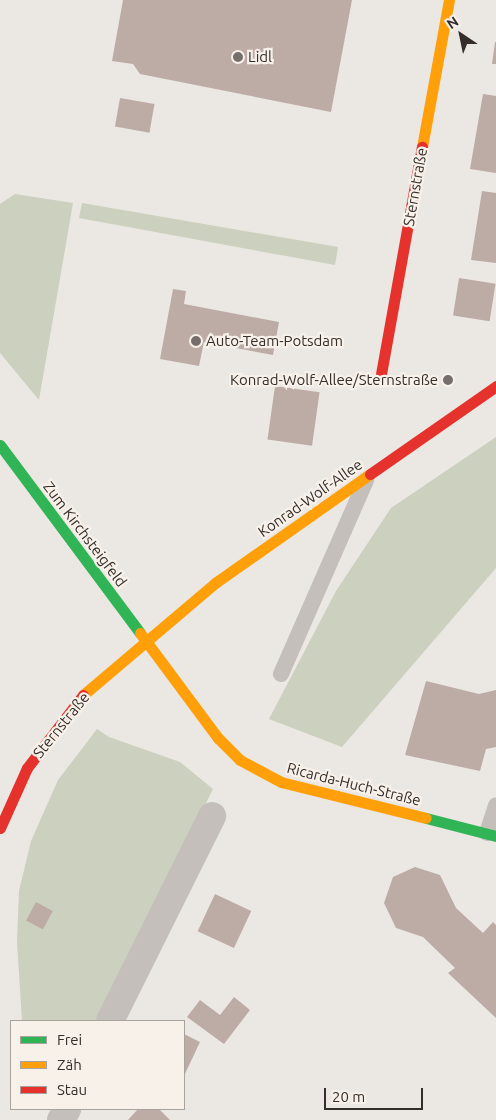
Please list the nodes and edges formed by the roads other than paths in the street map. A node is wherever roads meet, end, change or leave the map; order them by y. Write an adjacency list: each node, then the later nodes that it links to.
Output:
1 (449, 0): 2 (street, Sternstraße)
2 (381, 374)
3 (496, 386): 5 (street, Konrad-Wolf-Allee)
4 (0, 444): 6 (street, Zum Kirchsteigfeld)
5 (368, 476): 6 (street, Konrad-Wolf-Allee); 7 (lane)
6 (146, 641): 10 (street, Sternstraße); 11 (street, Ricarda-Huch-Straße)
7 (281, 674)
8 (496, 805): 11 (lane)
9 (212, 816): 12 (street)
10 (0, 828)
11 (492, 835)
12 (110, 1020)

